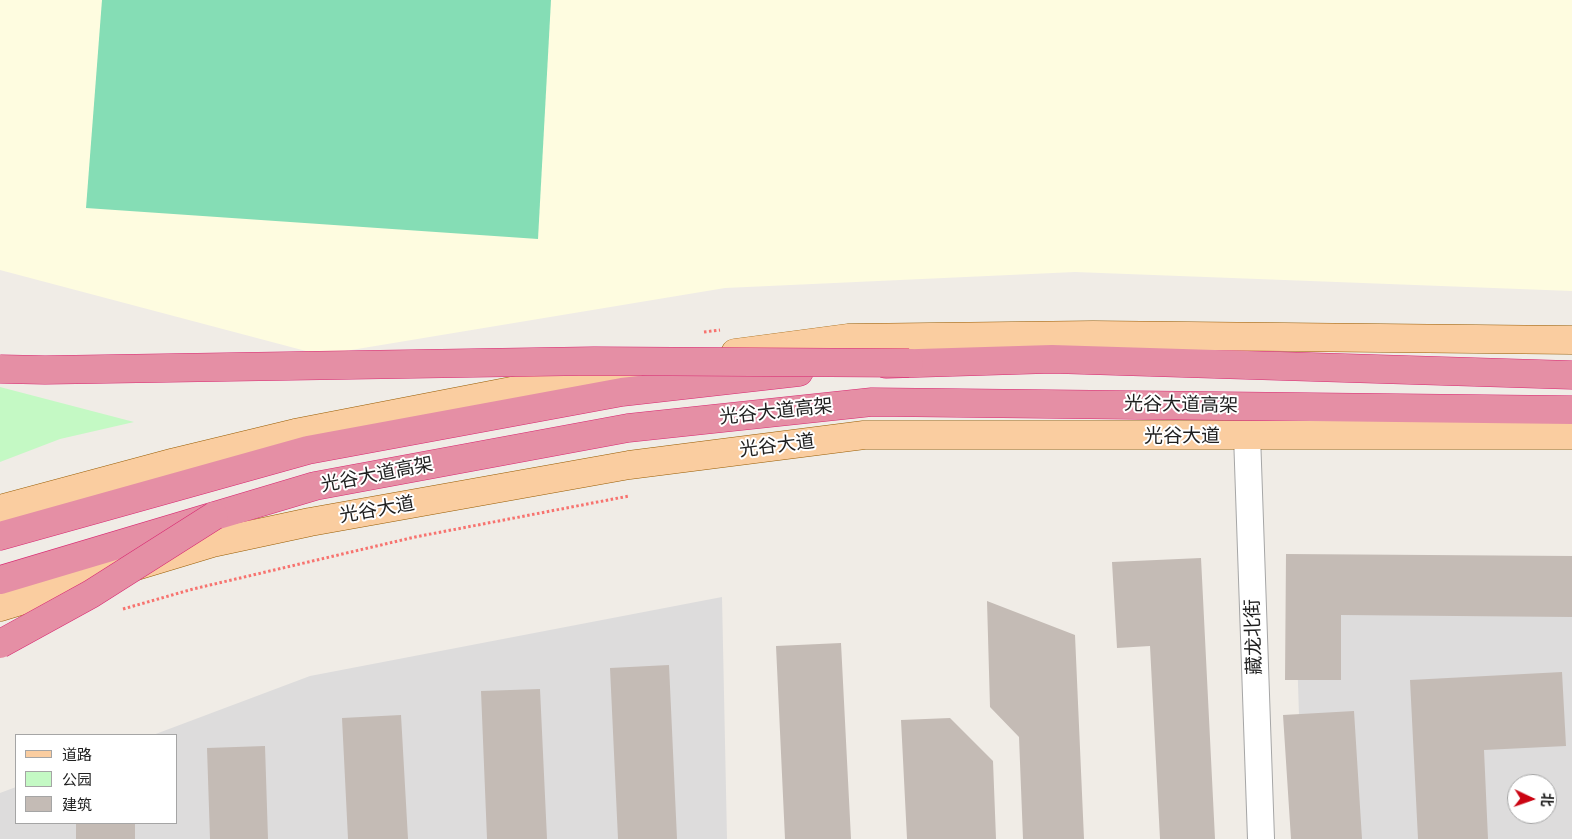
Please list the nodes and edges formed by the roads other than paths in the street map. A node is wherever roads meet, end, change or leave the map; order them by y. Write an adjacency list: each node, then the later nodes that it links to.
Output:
1 (1572, 340): 10 (main road)
2 (909, 363): 5 (highway, bridge); 6 (highway, 光谷大道高架); 12 (highway, 光谷大道高架, bridge)
3 (0, 365): 5 (highway, bridge)
4 (0, 369): 5 (highway, bridge)
5 (45, 370)
6 (1572, 375)
7 (1572, 410): 11 (highway, 光谷大道高架)
8 (1247, 435): 9 (main road, 光谷大道); 14 (main road, 光谷大道); 16 (street, 藏龙北街)
9 (1572, 435)
10 (0, 509)
11 (214, 516): 13 (highway, 光谷大道高架, bridge); 15 (highway, bridge)
12 (0, 536)
13 (0, 580)
14 (0, 607)
15 (0, 644)
16 (1261, 839)

